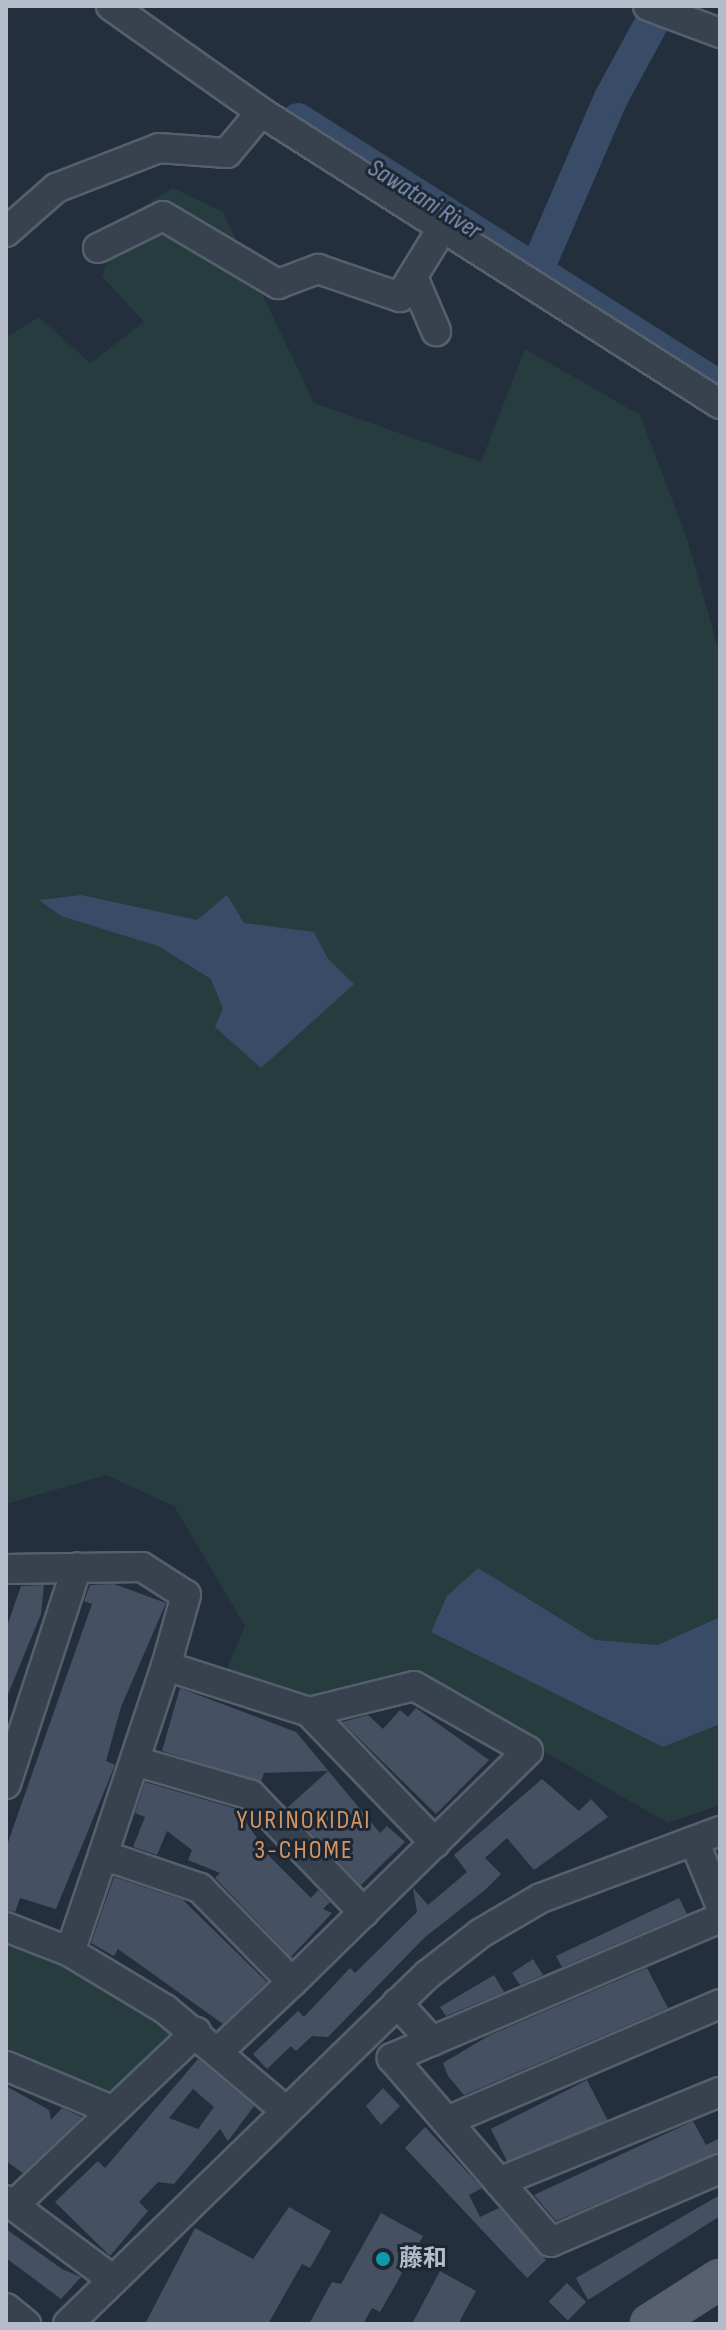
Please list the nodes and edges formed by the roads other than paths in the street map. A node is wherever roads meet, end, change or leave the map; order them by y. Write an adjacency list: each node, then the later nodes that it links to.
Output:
1 (111, 6): 4 (street)
2 (648, 6): 3 (street)
3 (720, 33)
4 (261, 112): 5 (street); 6 (street)
5 (443, 227): 8 (street); 10 (street)
6 (6, 232)
7 (98, 248): 8 (street)
8 (413, 277): 9 (street)
9 (436, 331)
10 (720, 404)
11 (77, 1567): 12 (street); 13 (street); 16 (street)
12 (6, 1569)
13 (166, 1666): 14 (street); 15 (street)
14 (309, 1712): 18 (street); 18 (street)
15 (135, 1761): 19 (street); 21 (street)
16 (6, 1784)
17 (707, 1836): 20 (street); 26 (street)
18 (435, 1843): 21 (street)
19 (103, 1855): 24 (street); 25 (street)
20 (720, 1904)
21 (364, 1913): 25 (street)
22 (720, 1918): 29 (street)
23 (6, 1927): 24 (street)
24 (70, 1952): 28 (street)
25 (292, 1982): 30 (street)
26 (397, 2003): 29 (street); 34 (street)
27 (720, 2004): 35 (street)
28 (196, 2032): 30 (street); 33 (street)
29 (432, 2041): 35 (street)
30 (220, 2050): 34 (street)
31 (6, 2066): 33 (street)
32 (720, 2092): 37 (street)
33 (111, 2110): 38 (street)
34 (285, 2110): 39 (street)
35 (447, 2121): 37 (street)
36 (720, 2169): 37 (street)
37 (499, 2182)
38 (10, 2202): 39 (street)
39 (112, 2279): 43 (street)
40 (720, 2279): 44 (main road)
41 (6, 2308): 42 (street)
42 (26, 2324)
43 (68, 2324)
44 (650, 2324)

